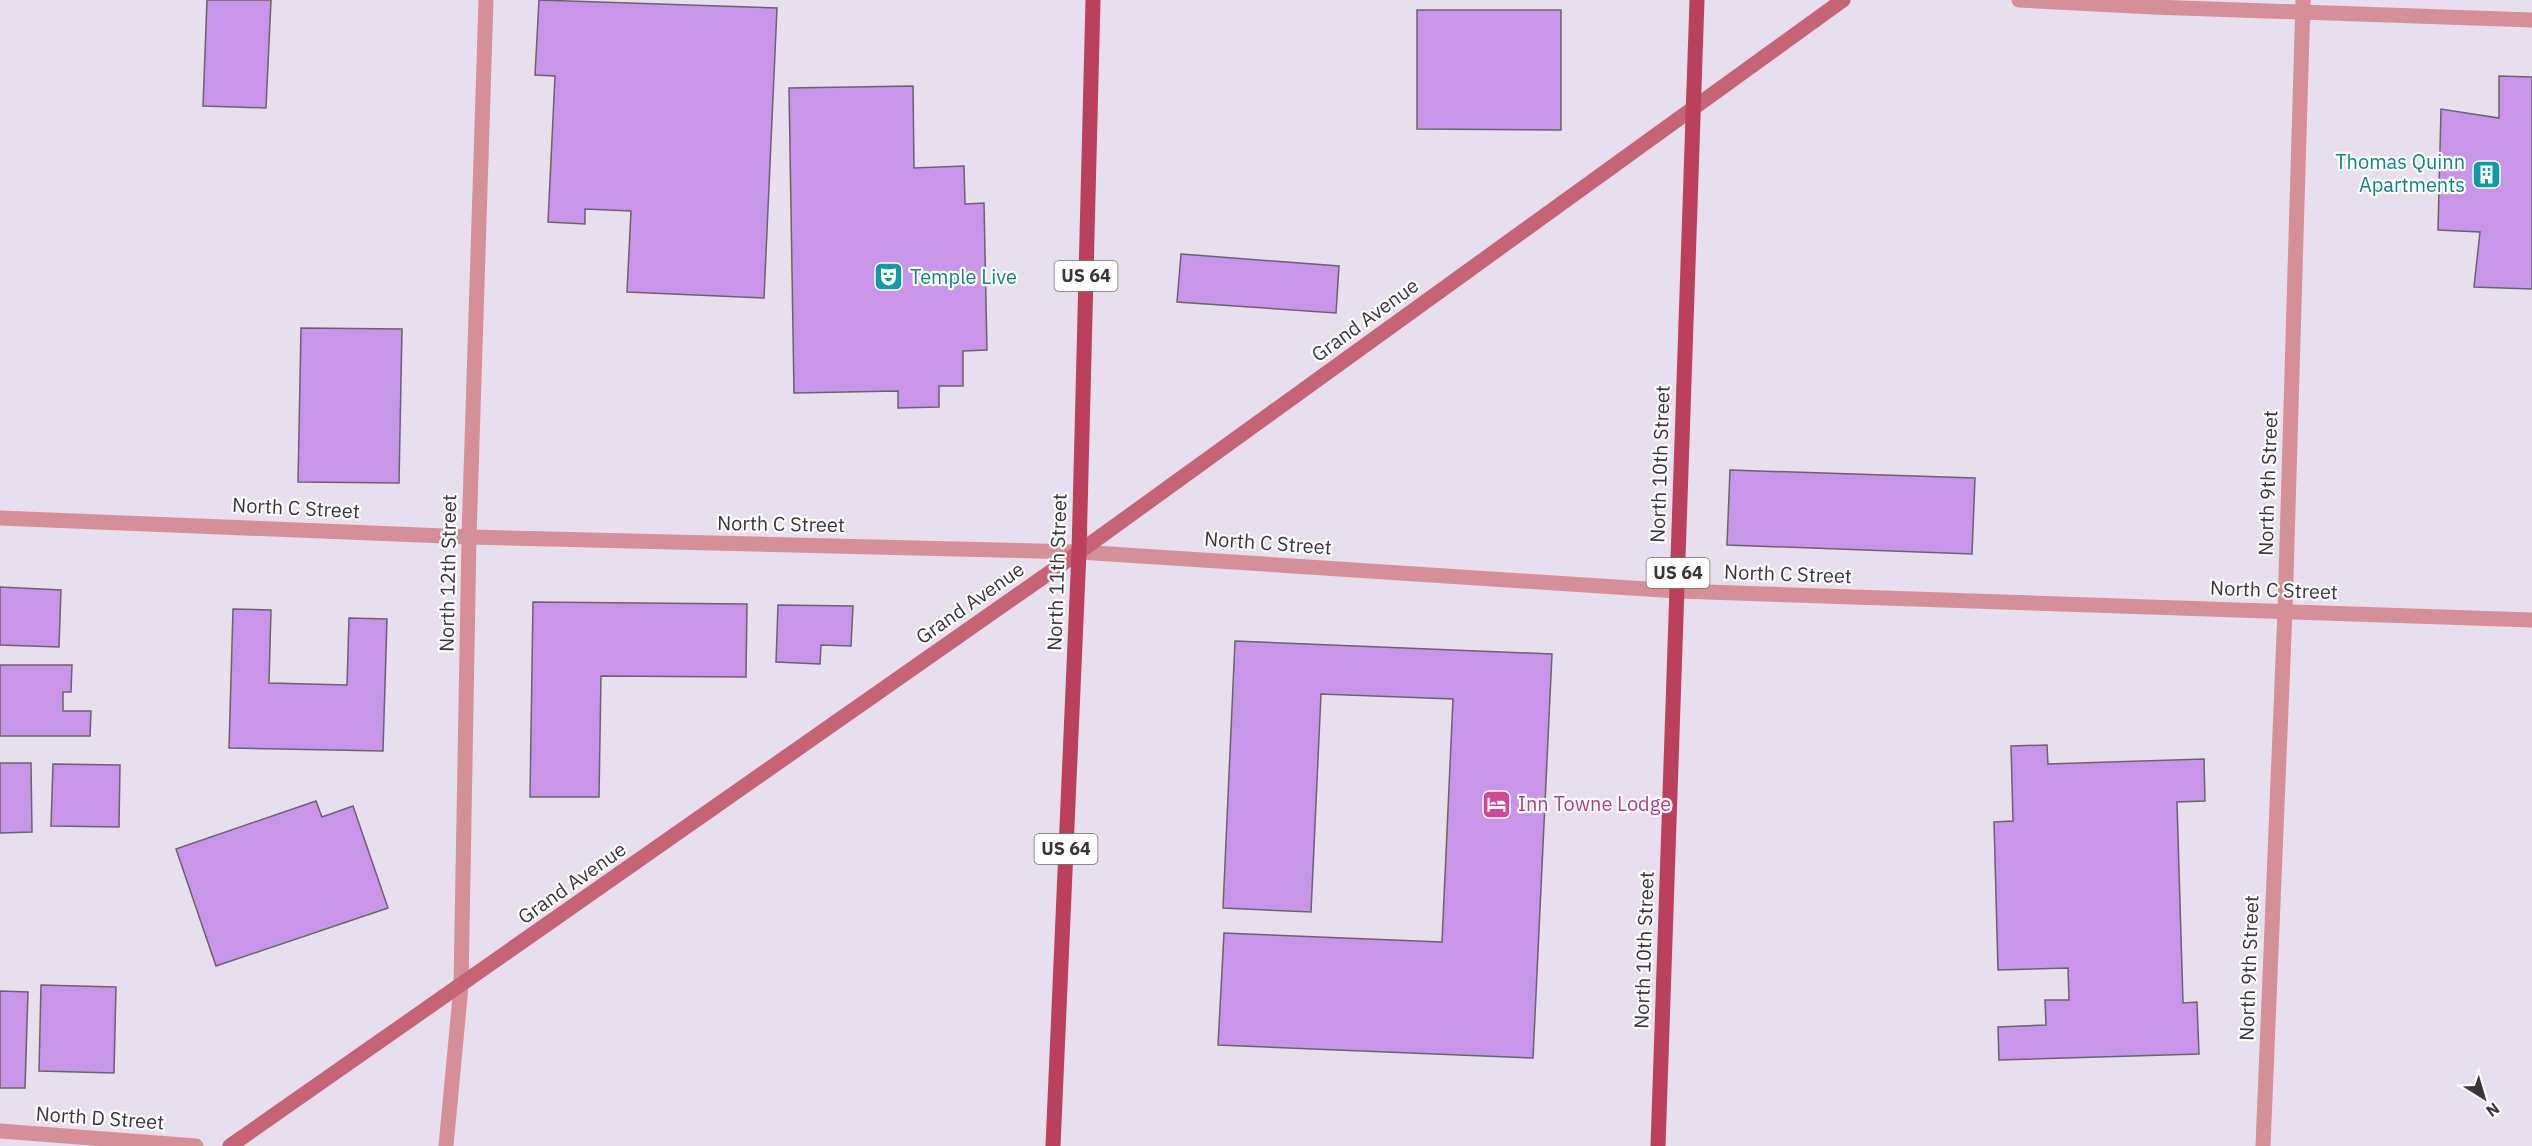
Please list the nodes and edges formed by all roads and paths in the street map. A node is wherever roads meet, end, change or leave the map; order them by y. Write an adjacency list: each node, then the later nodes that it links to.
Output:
1 (486, 0): 10 (street, North 12th Street)
2 (1093, 0): 11 (main road, North 11th Street / US 64)
3 (1697, 0): 8 (main road, North 10th Street / US 64)
4 (1843, 0): 8 (main road, Grand Avenue)
5 (2019, 0): 6 (street)
6 (2303, 6): 7 (street); 13 (street, North 9th Street)
7 (2532, 20)
8 (1693, 109): 11 (main road, Grand Avenue); 12 (main road, North 10th Street / US 64)
9 (0, 518): 10 (street, North C Street)
10 (469, 537): 11 (street, North C Street); 15 (street, North 12th Street)
11 (1079, 552): 12 (street, North C Street); 15 (main road, Grand Avenue); 20 (main road, North 11th Street / US 64)
12 (1677, 591): 13 (street, North C Street); 21 (main road, North 10th Street / US 64)
13 (2285, 611): 14 (street, North C Street); 22 (street, North 9th Street)
14 (2532, 620)
15 (461, 986): 18 (main road, Grand Avenue); 19 (street, North 12th Street)
16 (0, 1131): 17 (street, North D Street)
17 (196, 1146)
18 (230, 1146)
19 (446, 1146)
20 (1053, 1146)
21 (1658, 1146)
22 (2263, 1146)

